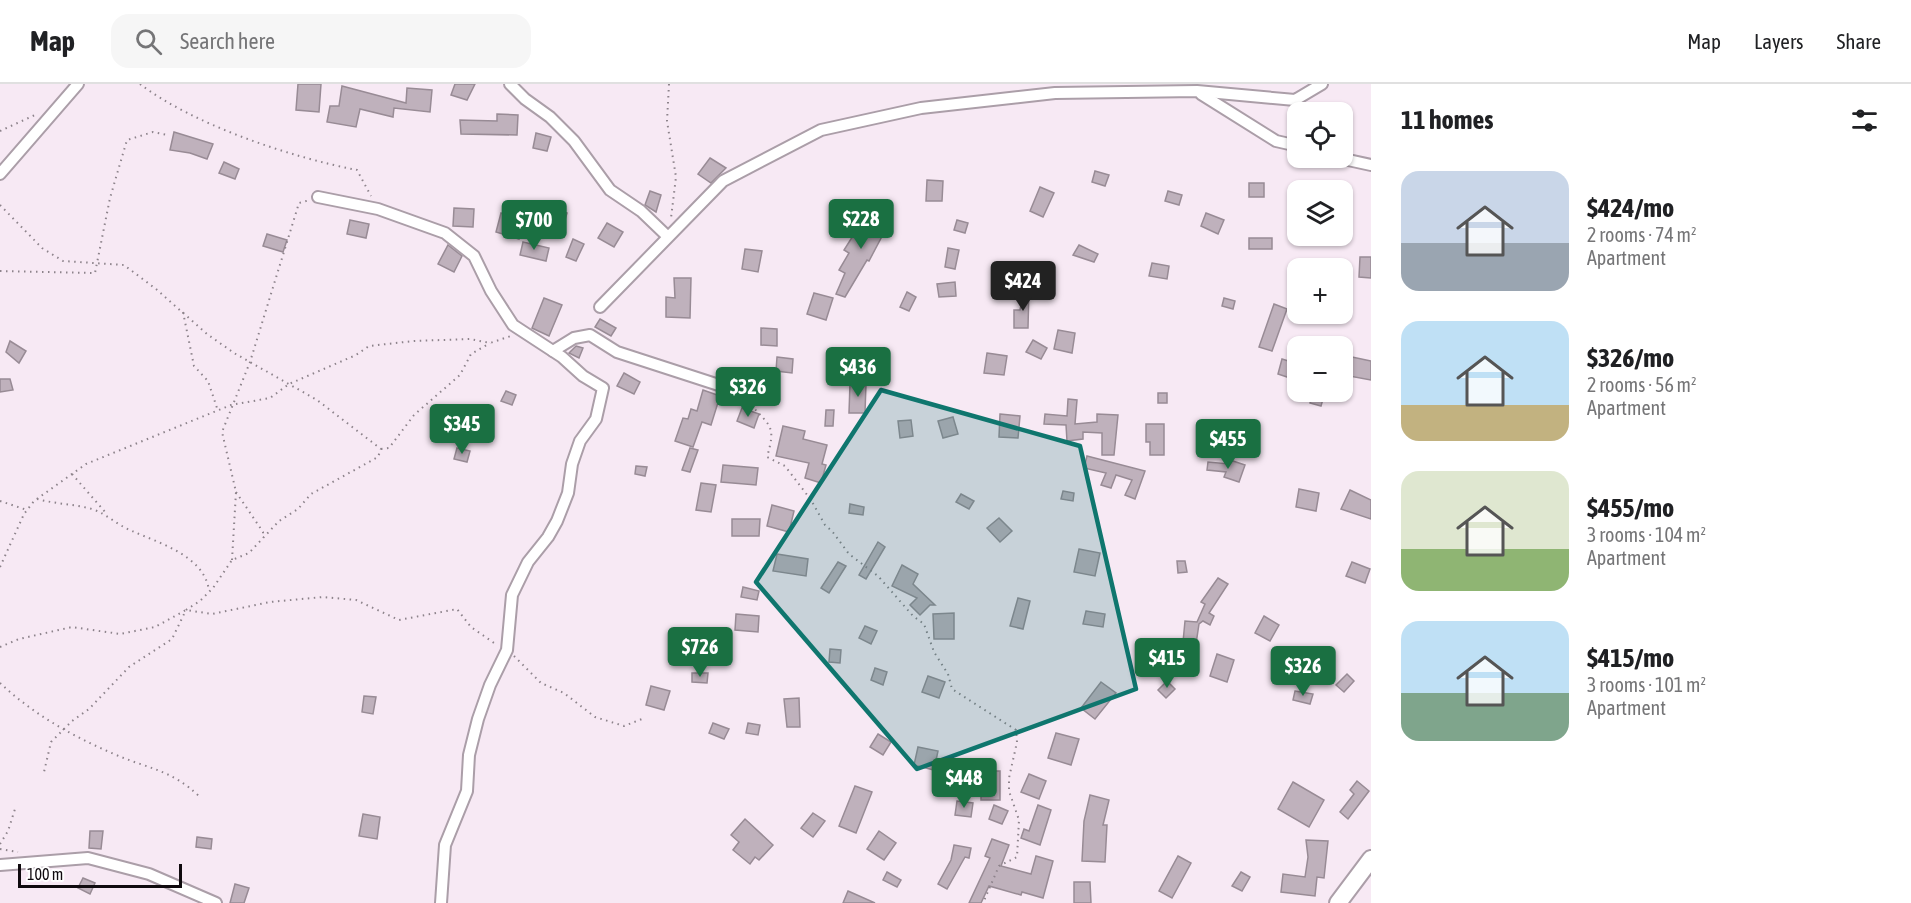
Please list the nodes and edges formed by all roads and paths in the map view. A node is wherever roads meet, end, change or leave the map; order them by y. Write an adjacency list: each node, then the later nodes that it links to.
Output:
1 (78, 84): 14 (street)
2 (140, 84): 17 (path)
3 (510, 84): 18 (street)
4 (669, 84): 18 (path)
5 (1186, 84): 7 (street)
6 (1322, 84): 7 (street)
7 (1197, 91): 11 (street); 18 (street)
8 (42, 111): 9 (path)
9 (0, 131)
10 (166, 135): 19 (path)
11 (1287, 144)
12 (1353, 161): 13 (street)
13 (1371, 165)
14 (0, 174)
15 (318, 197): 17 (street); 25 (path)
16 (0, 205): 21 (path)
17 (378, 209): 22 (street)
18 (665, 236): 20 (street)
19 (0, 271)
20 (600, 307)
21 (183, 312): 25 (path); 29 (path)
22 (522, 332): 23 (path); 24 (street)
23 (490, 343): 26 (path); 30 (path)
24 (553, 351): 27 (street); 43 (street)
25 (250, 362): 26 (path); 28 (path)
26 (289, 384): 28 (path); 30 (path)
27 (746, 398): 55 (path)
28 (231, 405): 29 (path); 32 (path)
29 (218, 411): 31 (path)
30 (381, 449): 37 (path)
31 (72, 474): 33 (path); 36 (path)
32 (236, 492): 37 (path); 38 (path)
33 (37, 500): 35 (path); 36 (path)
34 (0, 501): 35 (path)
35 (27, 510): 39 (path)
36 (108, 515): 40 (path)
37 (264, 540): 38 (path)
38 (231, 560): 40 (path)
39 (0, 567)
40 (210, 592): 41 (path)
41 (186, 610): 42 (path); 43 (path); 46 (path)
42 (0, 647)
43 (507, 650): 45 (path); 54 (street)
44 (0, 683): 46 (path)
45 (642, 719)
46 (64, 730): 47 (path); 48 (path)
47 (44, 772)
48 (200, 797)
49 (15, 809): 50 (path)
50 (0, 844)
51 (1371, 859): 56 (highway)
52 (0, 865): 53 (street)
53 (216, 903)
54 (441, 903)
55 (983, 903)
56 (1338, 903)

